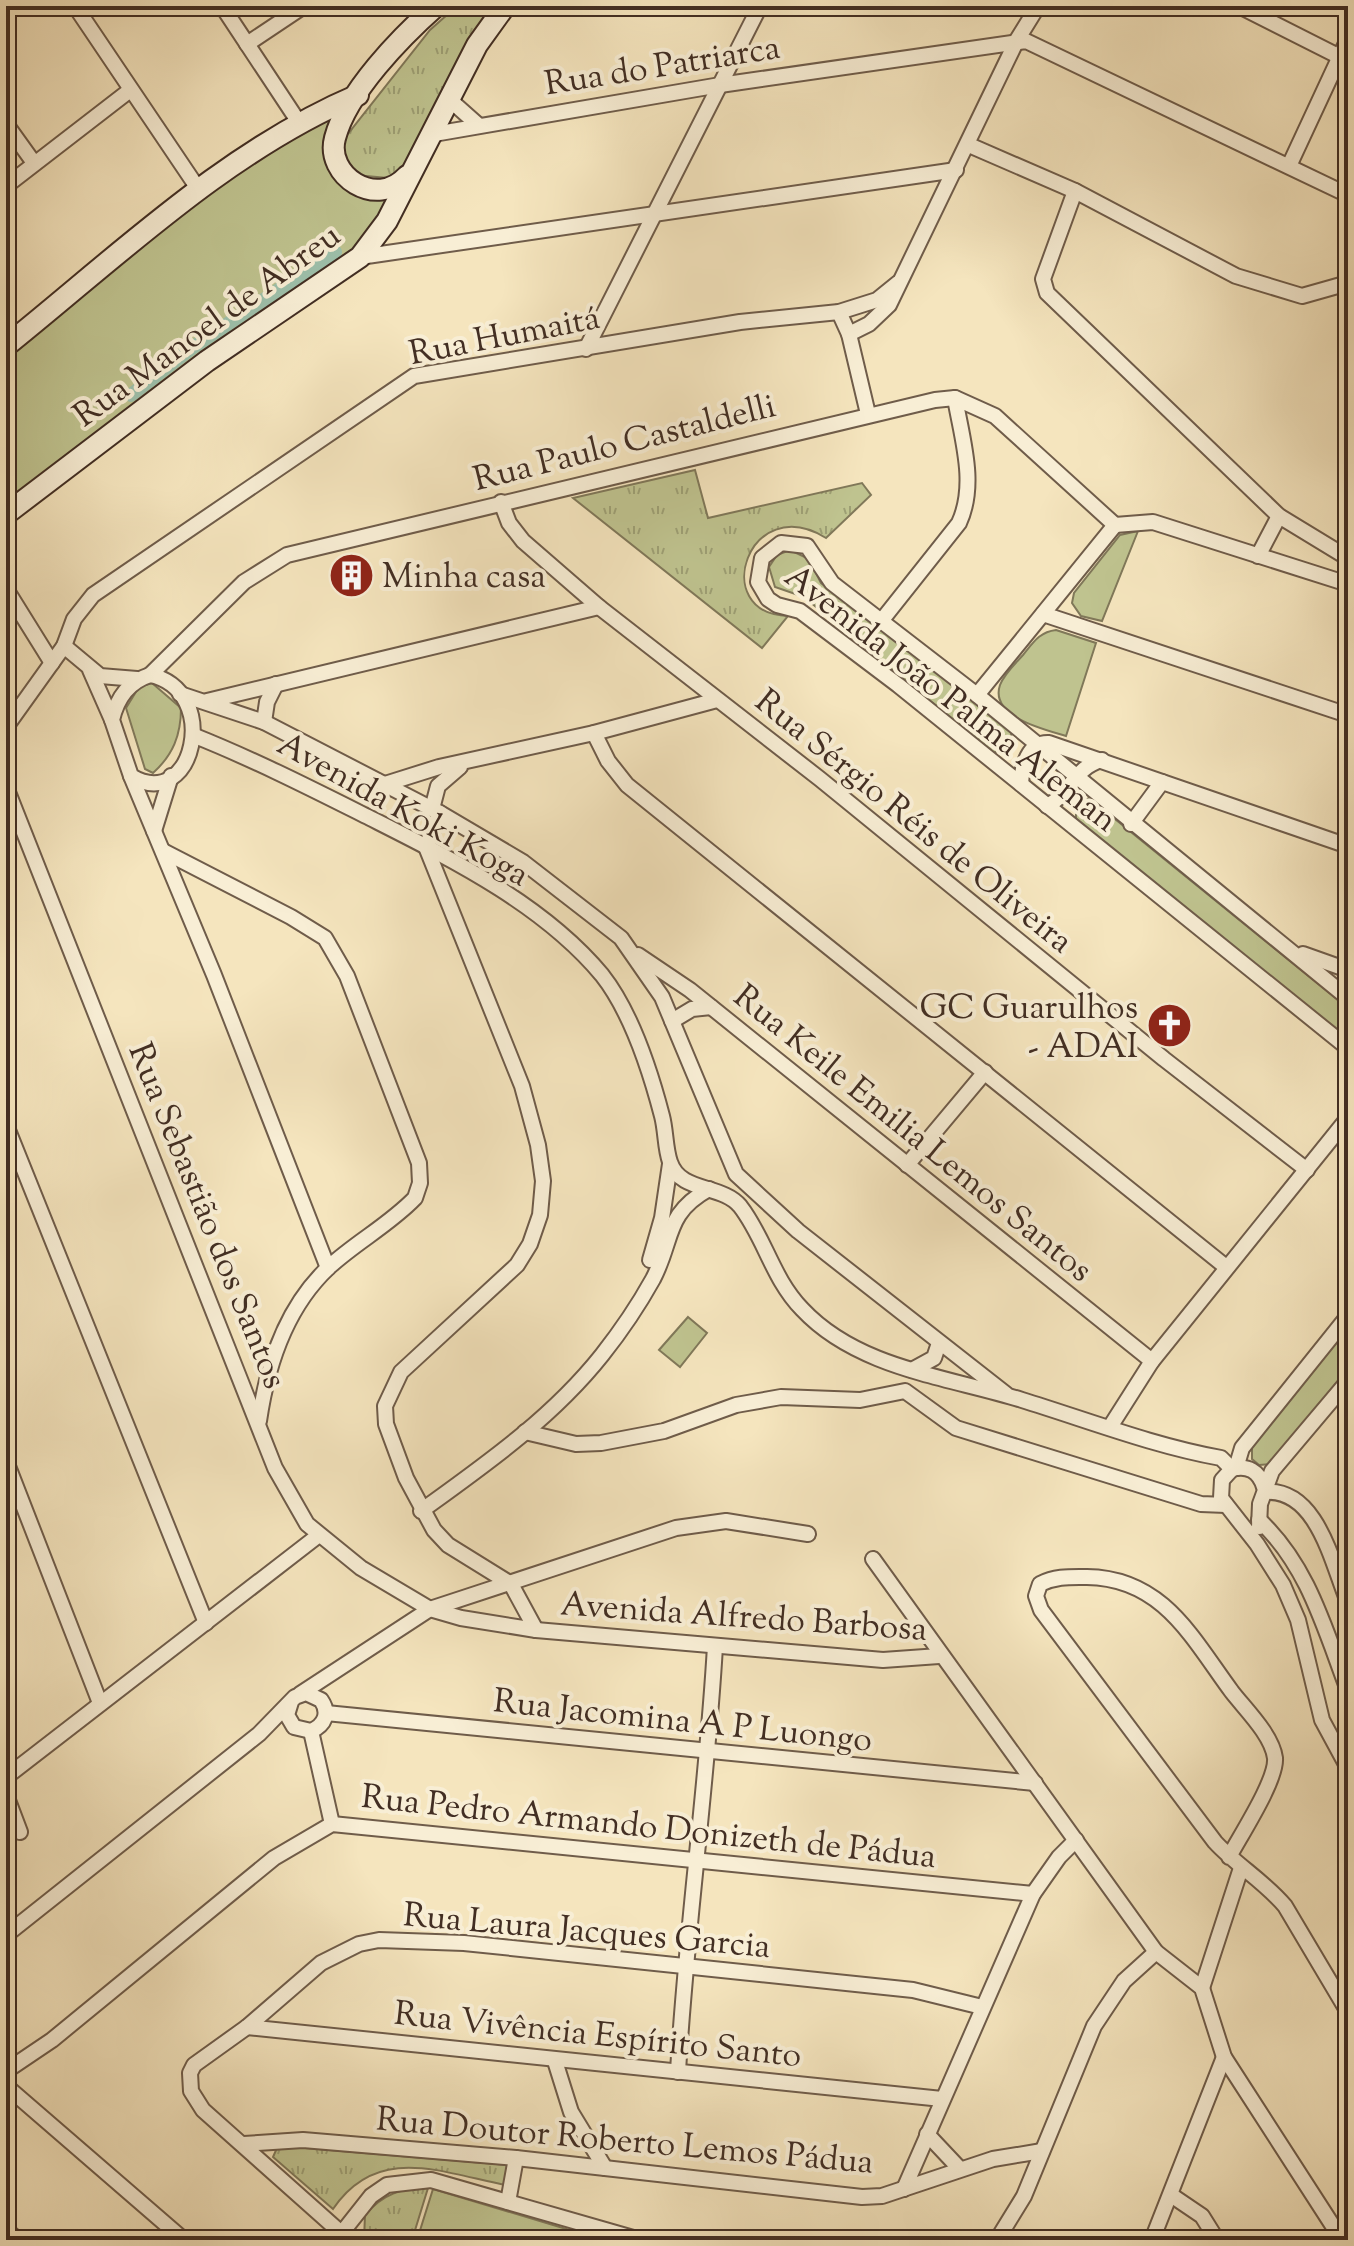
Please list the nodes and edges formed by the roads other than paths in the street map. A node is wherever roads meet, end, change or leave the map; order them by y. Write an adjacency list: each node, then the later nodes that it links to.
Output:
1 (75, 6): 14 (street)
2 (222, 6): 11 (street)
3 (304, 6): 11 (street)
4 (436, 6): 15 (main road)
5 (505, 6): 16 (main road, Rua Manoel de Abreu)
6 (760, 6): 13 (street)
7 (1038, 6): 10 (street)
8 (1239, 6): 12 (street)
9 (1348, 39): 12 (street)
10 (1017, 40): 13 (street, Rua do Patriarca); 21 (street); 24 (street, Rua do Patriarca)
11 (247, 44): 17 (street)
12 (1344, 59): 24 (street)
13 (720, 85): 19 (street, Rua do Patriarca); 30 (street)
14 (129, 91): 22 (street); 27 (street)
15 (358, 95): 17 (main road); 23 (main road)
16 (450, 100): 19 (street); 20 (main road, Rua Manoel de Abreu)
17 (298, 121): 27 (main road)
18 (6, 124): 22 (street)
19 (477, 124): 20 (street, Rua do Patriarca)
20 (434, 134): 23 (main road, Rua Manoel de Abreu)
21 (969, 145): 25 (street); 28 (street)
22 (34, 163): 26 (street)
23 (418, 164): 31 (main road, Rua Manoel de Abreu)
24 (1289, 166): 29 (street, Rua do Patriarca)
25 (956, 170): 30 (street); 32 (street)
26 (6, 186)
27 (199, 190): 36 (main road)
28 (1075, 191): 33 (street); 42 (street)
29 (1348, 195)
30 (655, 217): 31 (street); 37 (street)
31 (360, 257): 41 (main road, Rua Manoel de Abreu)
32 (898, 283): 34 (street, Rua Humaitá); 35 (street)
33 (1348, 283)
34 (839, 312): 35 (street); 37 (street, Rua Humaitá)
35 (849, 334): 39 (street)
36 (6, 346)
37 (586, 349): 51 (street, Rua Humaitá)
38 (955, 398): 39 (street, Rua Paulo Castaldelli); 43 (street); 50 (street)
39 (868, 414): 40 (street, Rua Paulo Castaldelli)
40 (501, 502): 48 (street, Rua Sérgio Réis de Oliveira); 54 (street, Rua Paulo Castaldelli)
41 (6, 514)
42 (1279, 516): 44 (street); 45 (street)
43 (1115, 525): 44 (street); 49 (street)
44 (1258, 556): 46 (street)
45 (1348, 558)
46 (1348, 584)
47 (6, 589): 52 (street)
48 (599, 607): 55 (street); 58 (street, Rua Sérgio Réis de Oliveira)
49 (1043, 614): 57 (street); 60 (street)
50 (882, 620): 57 (street, Avenida João Palma Aleman); 74 (street, Avenida João Palma Aleman)
51 (64, 646): 52 (street, Rua Humaitá); 53 (street)
52 (52, 663): 63 (street, Rua Humaitá)
53 (89, 666): 54 (street); 61 (street)
54 (144, 677): 56 (street); 61 (street)
55 (276, 684): 59 (street); 62 (street)
56 (180, 694): 59 (street, Avenida Koki Koga); 65 (street)
57 (977, 695): 66 (street, Avenida João Palma Aleman)
58 (717, 700): 64 (street); 95 (street, Rua Sérgio Réis de Oliveira)
59 (206, 701): 62 (street, Avenida Koki Koga)
60 (1348, 715)
61 (112, 720): 69 (street)
62 (264, 722): 73 (street, Avenida Koki Koga)
63 (6, 727)
64 (594, 733): 68 (street); 90 (street)
65 (195, 736): 70 (street); 81 (street, Avenida Koki Koga)
66 (1036, 745): 67 (street); 71 (street, Avenida João Palma Aleman); 74 (street)
67 (1103, 760): 71 (street); 72 (street)
68 (471, 762): 73 (street); 77 (street)
69 (131, 776): 70 (street); 79 (street)
70 (171, 776): 79 (street)
71 (1074, 777): 76 (street); 78 (street, Avenida João Palma Aleman)
72 (1162, 782): 78 (street); 80 (street)
73 (385, 784): 77 (street, Avenida Koki Koga)
74 (1021, 784): 76 (street, Avenida João Palma Aleman)
75 (6, 787): 108 (street, Rua Sebastião dos Santos)
76 (1047, 806): 89 (street, Avenida João Palma Aleman)
77 (436, 811): 81 (street); 84 (street, Avenida Koki Koga)
78 (1131, 824): 83 (street, Avenida João Palma Aleman)
79 (154, 831): 82 (street)
80 (1348, 846)
81 (426, 847): 93 (street, Avenida Koki Koga); 115 (street)
82 (163, 851): 99 (street); 99 (street)
83 (1293, 950): 85 (street); 86 (street, Avenida João Palma Aleman)
84 (635, 953): 87 (street, Rua Keile Emilia Lemos Santos); 88 (street, Avenida Koki Koga)
85 (1348, 970)
86 (1348, 998)
87 (711, 1007): 88 (street); 94 (street, Rua Keile Emilia Lemos Santos)
88 (672, 1021): 96 (street, Avenida Koki Koga)
89 (1348, 1048)
90 (985, 1072): 94 (street); 98 (street)
91 (1348, 1118): 95 (street)
92 (6, 1125): 124 (street)
93 (670, 1164): 97 (street); 100 (street, Avenida Koki Koga)
94 (907, 1165): 103 (street, Rua Keile Emilia Lemos Santos)
95 (1307, 1170): 98 (street)
96 (736, 1174): 97 (street); 102 (street, Avenida Koki Koga)
97 (717, 1190): 100 (street); 104 (street)
98 (1226, 1267): 103 (street)
99 (328, 1268): 108 (street)
100 (651, 1273): 110 (street)
101 (1348, 1316): 112 (street)
102 (939, 1343): 104 (street); 107 (street, Avenida Koki Koga)
103 (1152, 1361): 109 (street)
104 (909, 1369): 106 (street); 107 (street)
105 (1348, 1381): 113 (street)
106 (905, 1391): 110 (street); 114 (street)
107 (1008, 1396): 109 (street)
108 (259, 1421): 118 (street, Rua Sebastião dos Santos)
109 (1110, 1427): 112 (street)
110 (525, 1432): 115 (street)
111 (6, 1461): 131 (street)
112 (1230, 1472): 113 (street); 114 (street)
113 (1263, 1494): 114 (street); 116 (street); 122 (street)
114 (1230, 1508): 119 (street)
115 (421, 1511): 121 (street)
116 (1259, 1520): 119 (street); 129 (street)
117 (808, 1534): 121 (street)
118 (319, 1535): 123 (street, Rua Sebastião dos Santos); 124 (street)
119 (1257, 1544): 137 (street)
120 (873, 1559): 127 (street)
121 (511, 1584): 123 (street); 125 (street)
122 (1348, 1602)
123 (430, 1609): 125 (street, Avenida Alfredo Barbosa); 128 (street)
124 (206, 1623): 131 (street)
125 (536, 1630): 126 (street, Avenida Alfredo Barbosa)
126 (715, 1646): 127 (street, Avenida Alfredo Barbosa); 136 (street)
127 (939, 1656): 139 (street, Avenida Alfredo Barbosa)
128 (341, 1670): 130 (street); 132 (street)
129 (1348, 1690)
130 (295, 1698): 132 (street); 133 (street); 135 (street)
131 (100, 1703): 138 (street)
132 (325, 1708): 134 (street); 136 (street, Rua Jacomina A P Luongo)
133 (294, 1727): 134 (street); 135 (street)
134 (311, 1731): 141 (street)
135 (259, 1734): 148 (street)
136 (708, 1752): 139 (street, Rua Jacomina A P Luongo); 145 (street)
137 (1348, 1768)
138 (6, 1777)
139 (1035, 1783): 143 (street, Avenida Alfredo Barbosa)
140 (6, 1795): 142 (street)
141 (332, 1824): 145 (street, Rua Pedro Armando Donizeth de Pádua); 157 (street, Rua Pedro Armando Donizeth de Pádua)
142 (20, 1832)
143 (1076, 1840): 147 (street); 149 (street, Avenida Alfredo Barbosa)
144 (1229, 1857): 144 (street); 146 (street)
145 (699, 1860): 147 (street, Rua Pedro Armando Donizeth de Pádua); 150 (street)
146 (1241, 1868): 151 (street); 153 (street)
147 (1033, 1894): 152 (street)
148 (6, 1935)
149 (1156, 1952): 151 (street, Avenida Alfredo Barbosa); 163 (street)
150 (684, 1967): 152 (street, Rua Laura Jacques Garcia); 154 (street, Rua Laura Jacques Garcia); 158 (street)
151 (1202, 1988): 155 (street)
152 (982, 2007): 160 (street)
153 (1348, 2012)
154 (247, 2027): 156 (street, Rua Vivência Espírito Santo); 162 (street, Rua Laura Jacques Garcia)
155 (1224, 2057): 168 (street); 178 (street)
156 (555, 2061): 158 (street, Rua Vivência Espírito Santo); 165 (street)
157 (6, 2071)
158 (678, 2072): 160 (street, Rua Vivência Espírito Santo)
159 (6, 2086): 173 (street)
160 (942, 2099): 161 (street)
161 (927, 2134): 166 (street); 167 (street)
162 (244, 2144): 164 (street, Rua Doutor Roberto Lemos Pádua); 171 (street)
163 (1042, 2151): 166 (street, Rua Doutor Roberto Lemos Pádua); 175 (street)
164 (516, 2158): 165 (street, Rua Doutor Roberto Lemos Pádua); 169 (street)
165 (605, 2168): 167 (street, Rua Doutor Roberto Lemos Pádua)
166 (959, 2168): 167 (street, Rua Doutor Roberto Lemos Pádua)
167 (904, 2189)
168 (1171, 2195): 176 (street); 177 (street)
169 (508, 2202): 171 (street); 174 (street)
170 (6, 2230): 172 (street)
171 (344, 2234)
172 (18, 2240)
173 (184, 2240)
174 (640, 2240)
175 (997, 2240)
176 (1152, 2240)
177 (1217, 2240)
178 (1342, 2240)

